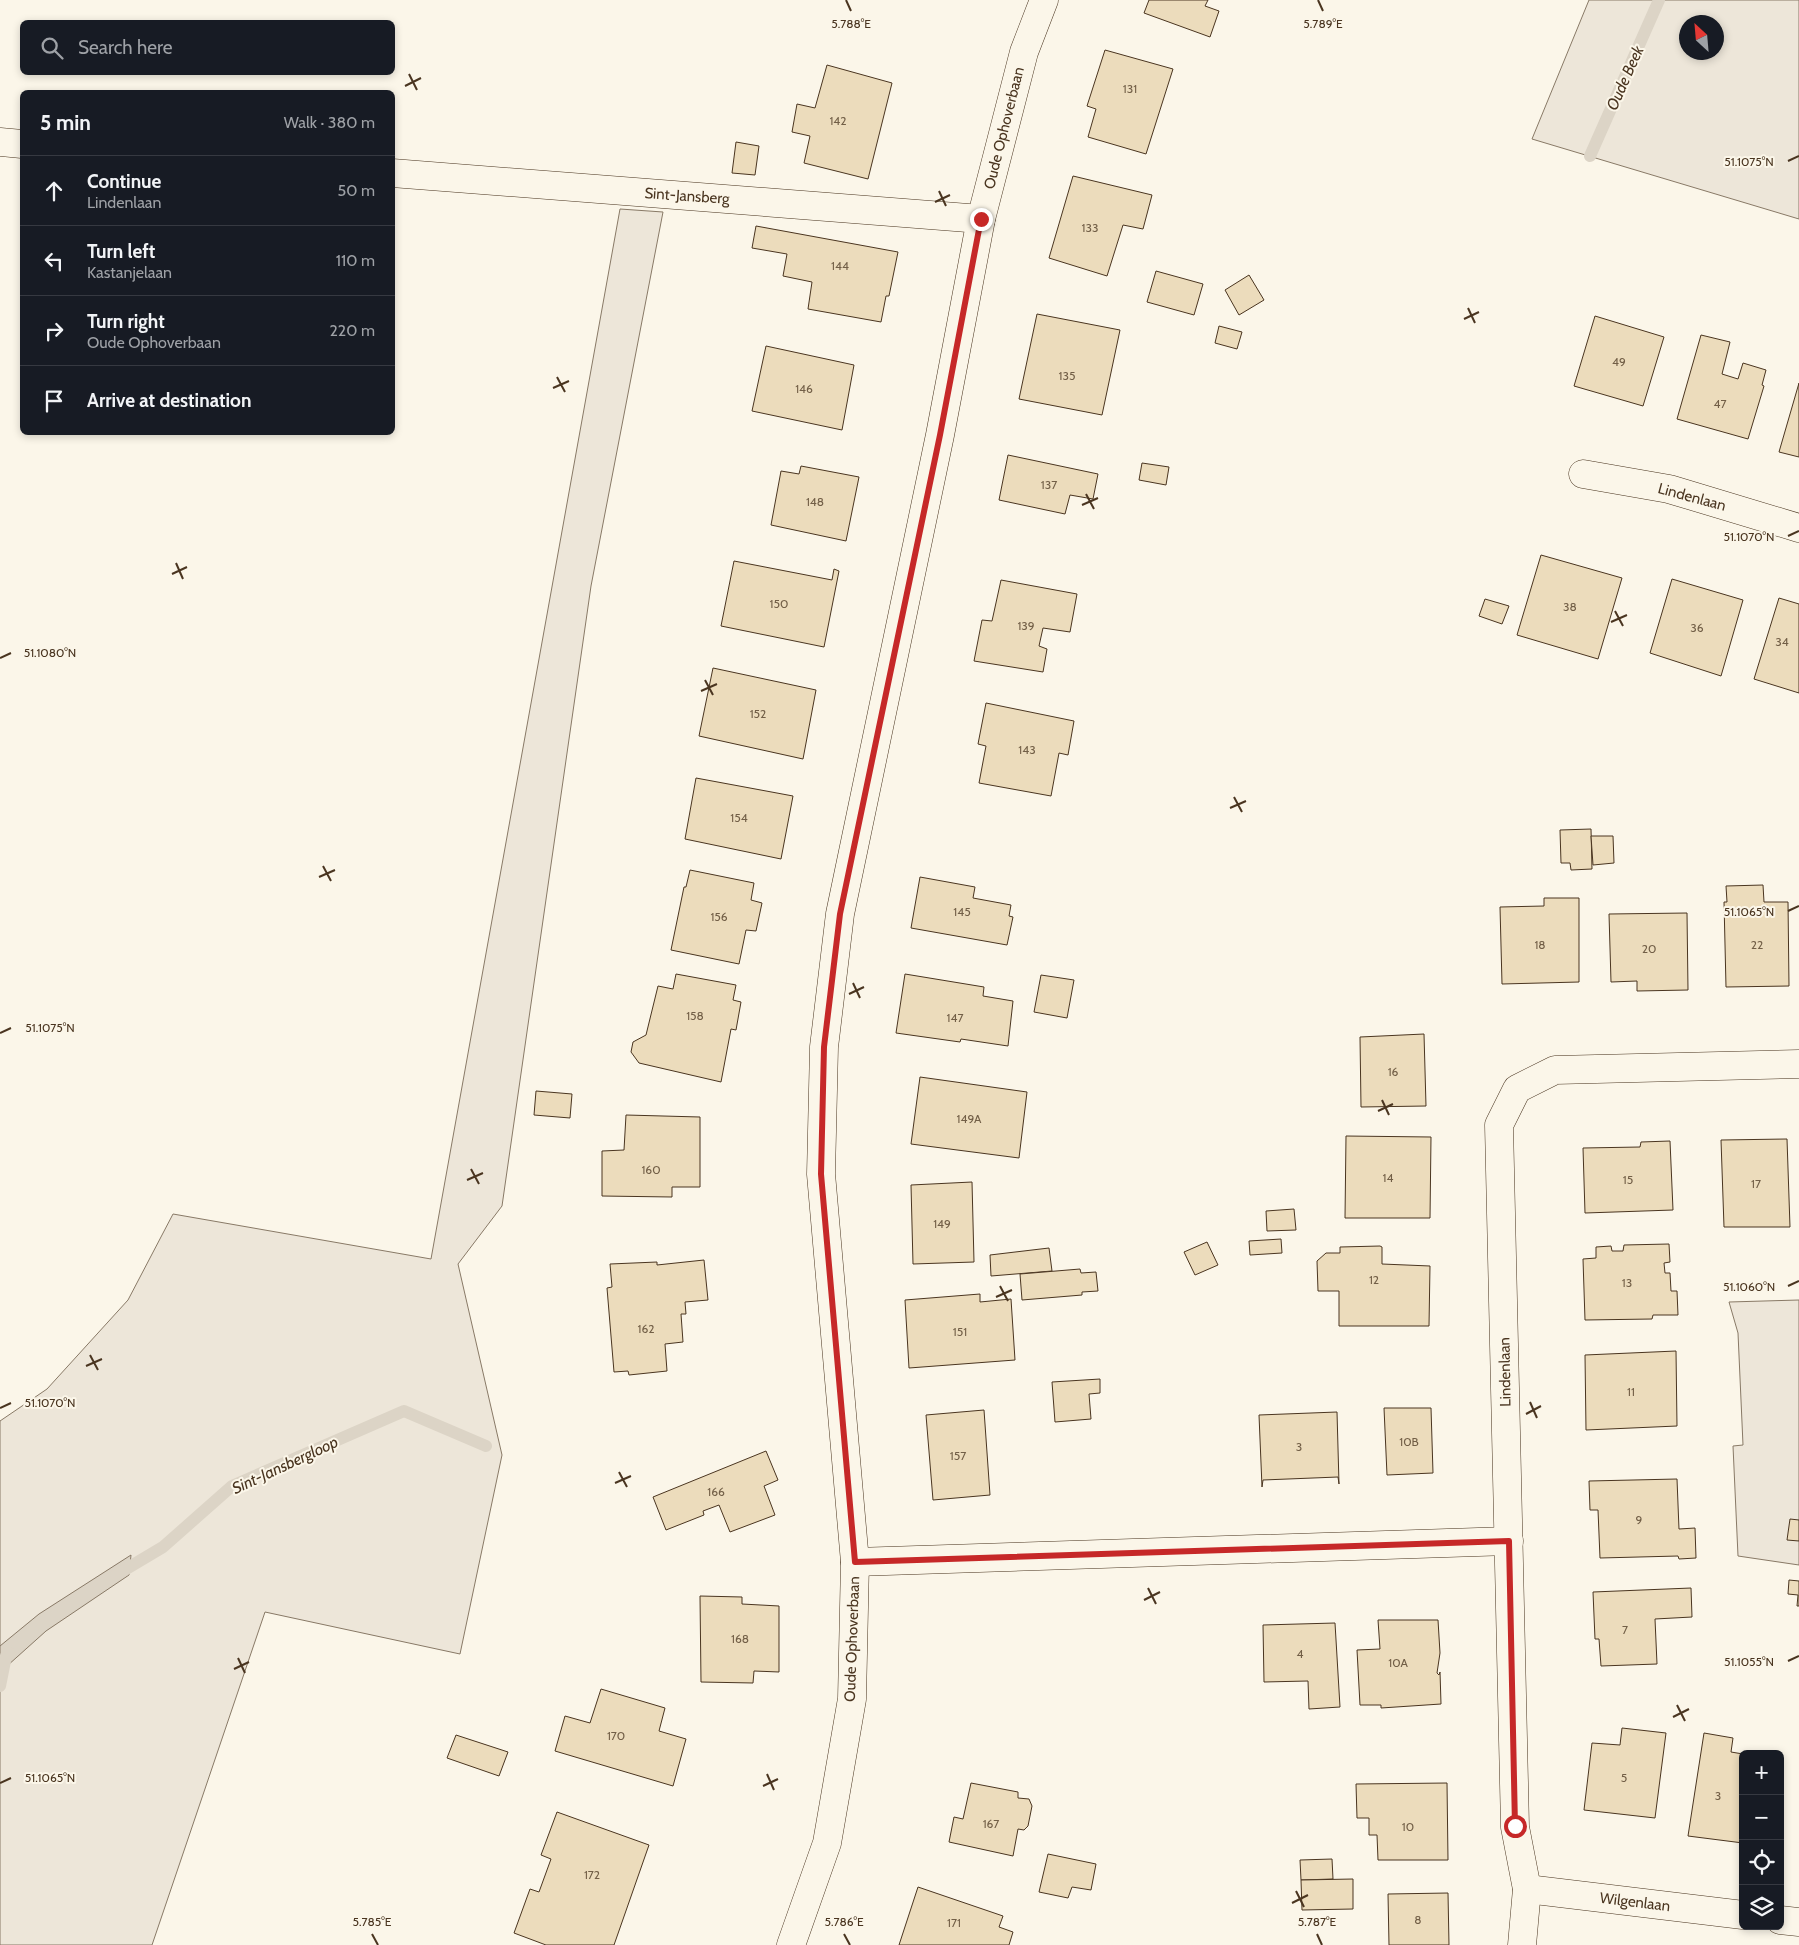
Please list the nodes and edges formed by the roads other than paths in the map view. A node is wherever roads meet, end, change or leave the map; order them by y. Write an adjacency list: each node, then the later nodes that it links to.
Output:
1 (1044, 0): 5 (street, Oude Ophoverbaan)
2 (0, 142): 3 (street)
3 (20, 144)
4 (395, 173): 5 (street, Sint-Jansberg)
5 (981, 219): 10 (street, Oude Ophoverbaan)
6 (1583, 474): 7 (street, Lindenlaan)
7 (1799, 528)
8 (1799, 1064): 9 (street, Lindenlaan)
9 (1509, 1541): 10 (street); 11 (street, Lindenlaan)
10 (855, 1562): 15 (street, Oude Ophoverbaan)
11 (1527, 1889): 12 (street, Wilgenlaan); 16 (street, Lindenlaan)
12 (1739, 1916)
13 (1784, 1920): 14 (street)
14 (1799, 1922)
15 (791, 1945)
16 (1522, 1945)

